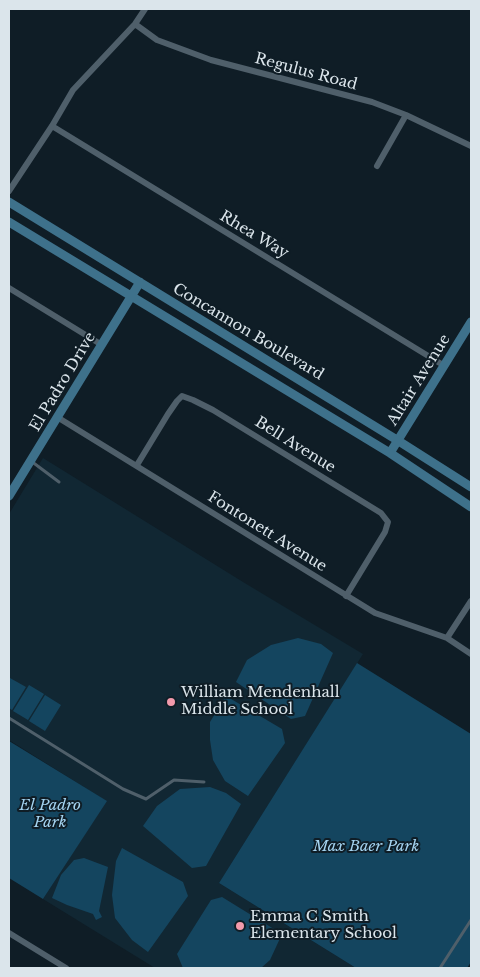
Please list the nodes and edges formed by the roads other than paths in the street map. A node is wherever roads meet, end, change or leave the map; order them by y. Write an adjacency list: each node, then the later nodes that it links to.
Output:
1 (145, 9): 2 (street)
2 (135, 24): 3 (street, Regulus Road); 4 (street)
3 (406, 115): 5 (street, Regulus Road); 6 (street)
4 (52, 126): 7 (street); 15 (street, Rhea Way)
5 (471, 146)
6 (377, 166)
7 (9, 191)
8 (9, 202): 10 (main road, Concannon Boulevard)
9 (9, 222): 12 (main road, Concannon Boulevard)
10 (140, 282): 12 (main road, El Padro Drive); 17 (main road, Concannon Boulevard)
11 (9, 288): 14 (street)
12 (130, 297): 14 (main road, El Padro Drive); 18 (main road, Concannon Boulevard)
13 (471, 322): 15 (main road, Altair Avenue)
14 (102, 345): 16 (main road, El Padro Drive)
15 (444, 365): 17 (main road, Altair Avenue)
16 (57, 417): 19 (main road, El Padro Drive); 20 (street, Fontonett Avenue)
17 (397, 440): 18 (main road, Altair Avenue); 22 (main road, Concannon Boulevard)
18 (390, 453): 24 (main road, Concannon Boulevard)
19 (30, 461): 21 (lane); 23 (main road, El Padro Drive)
20 (136, 465): 25 (street, Fontonett Avenue); 25 (street, Bell Avenue)
21 (59, 482)
22 (471, 487)
23 (9, 496)
24 (471, 507)
25 (346, 596): 27 (street, Fontonett Avenue)
26 (471, 601): 27 (street)
27 (447, 638): 28 (street, Fontonett Avenue)
28 (471, 654)
29 (9, 718): 30 (lane)
30 (204, 782)
31 (471, 922): 34 (lane)
32 (9, 933): 33 (street)
33 (66, 968)
34 (440, 968)

